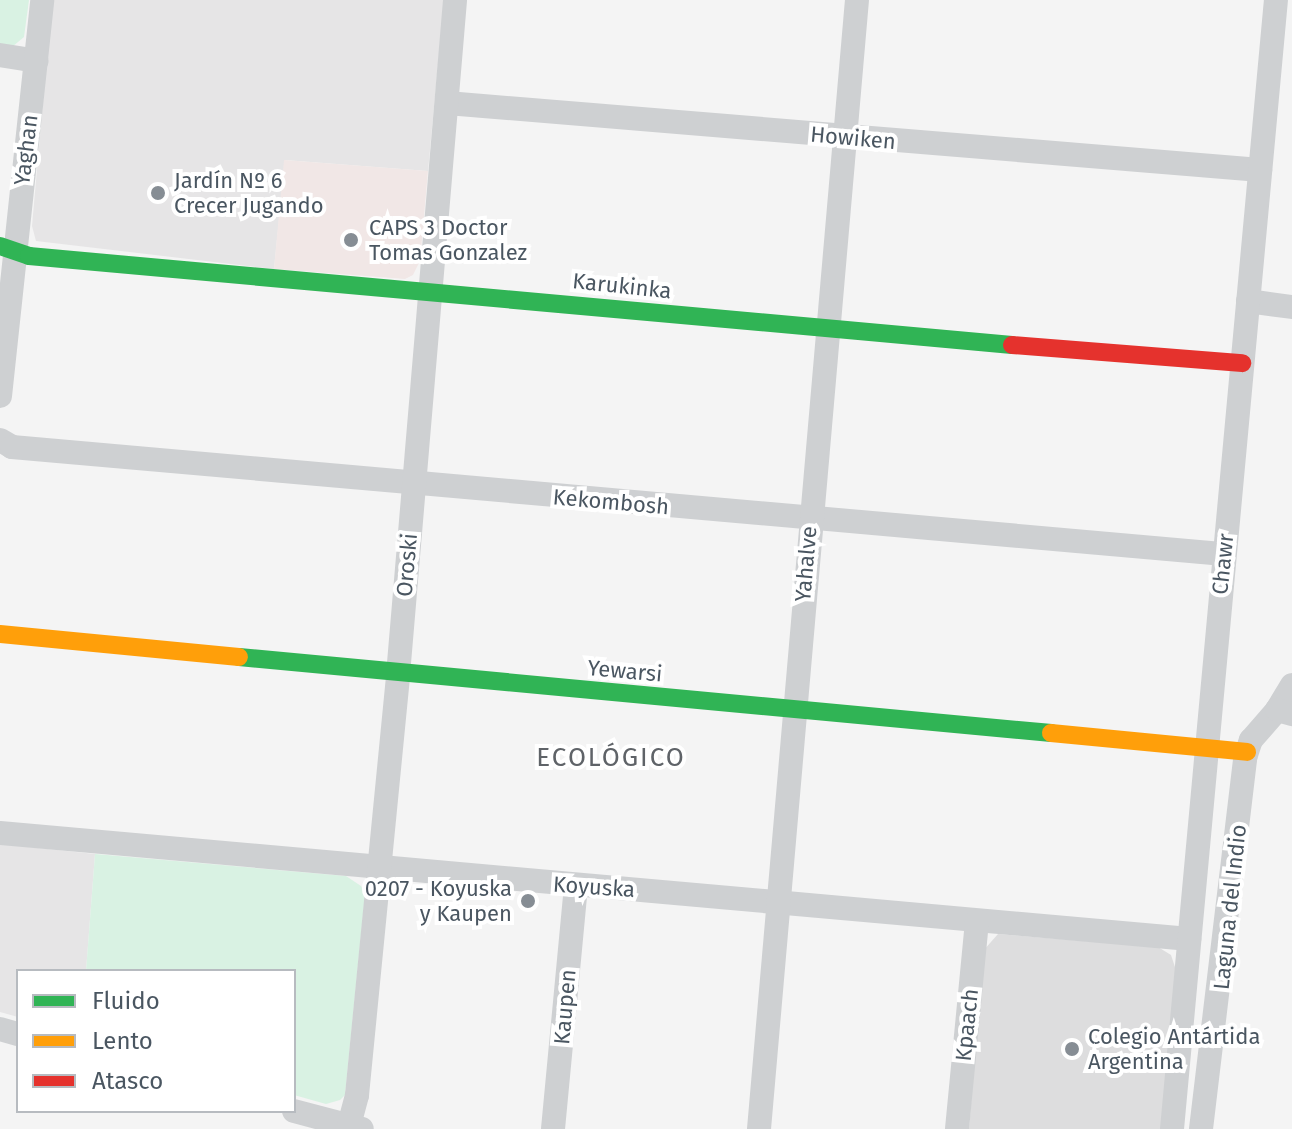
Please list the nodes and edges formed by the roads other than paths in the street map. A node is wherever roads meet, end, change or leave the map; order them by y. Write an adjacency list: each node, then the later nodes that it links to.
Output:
1 (42, 0): 6 (street, Yaghan)
2 (455, 0): 7 (street, Oroski)
3 (857, 0): 8 (street, Yahalve)
4 (1276, 0): 9 (street, Chawr)
5 (0, 55): 6 (street)
6 (37, 61): 10 (street, Yaghan)
7 (447, 103): 8 (street, Howiken); 11 (street, Oroski)
8 (845, 138): 9 (street, Howiken); 14 (street, Yahalve)
9 (1260, 170): 12 (street, Chawr)
10 (8, 247): 11 (street, Karukinka); 16 (street, Yaghan)
11 (431, 293): 14 (street, Karukinka); 18 (street, Oroski)
12 (1248, 301): 13 (street); 15 (street, Chawr)
13 (1292, 307)
14 (827, 331): 15 (street, Karukinka); 19 (street, Yahalve)
15 (1242, 363): 20 (street, Chawr)
16 (0, 396)
17 (0, 440): 18 (street, Kekombosh)
18 (414, 484): 19 (street, Kekombosh); 22 (street, Oroski)
19 (810, 520): 20 (street, Kekombosh); 24 (street, Yahalve)
20 (1224, 554): 26 (street, Chawr)
21 (0, 634): 22 (street, Yewarsi)
22 (398, 675): 24 (street, Yewarsi); 29 (street, Oroski)
23 (1292, 685): 25 (street, Laguna del Indio)
24 (792, 711): 26 (street, Yewarsi); 31 (street, Yahalve)
25 (1284, 712): 27 (street, Laguna del Indio)
26 (1205, 748): 27 (street, Yewarsi); 33 (street, Chawr)
27 (1247, 752): 40 (street, Laguna del Indio)
28 (0, 833): 29 (street, Koyuska)
29 (378, 866): 30 (street, Koyuska); 35 (street, Oroski)
30 (576, 886): 31 (street, Koyuska); 36 (street, Kaupen)
31 (778, 900): 32 (street, Koyuska); 37 (street, Yahalve)
32 (977, 921): 33 (street, Koyuska); 38 (street, Kpaach)
33 (1189, 939): 39 (street, Chawr)
34 (296, 1112): 35 (street)
35 (353, 1128)
36 (553, 1129)
37 (759, 1129)
38 (957, 1129)
39 (1172, 1129)
40 (1201, 1129)

